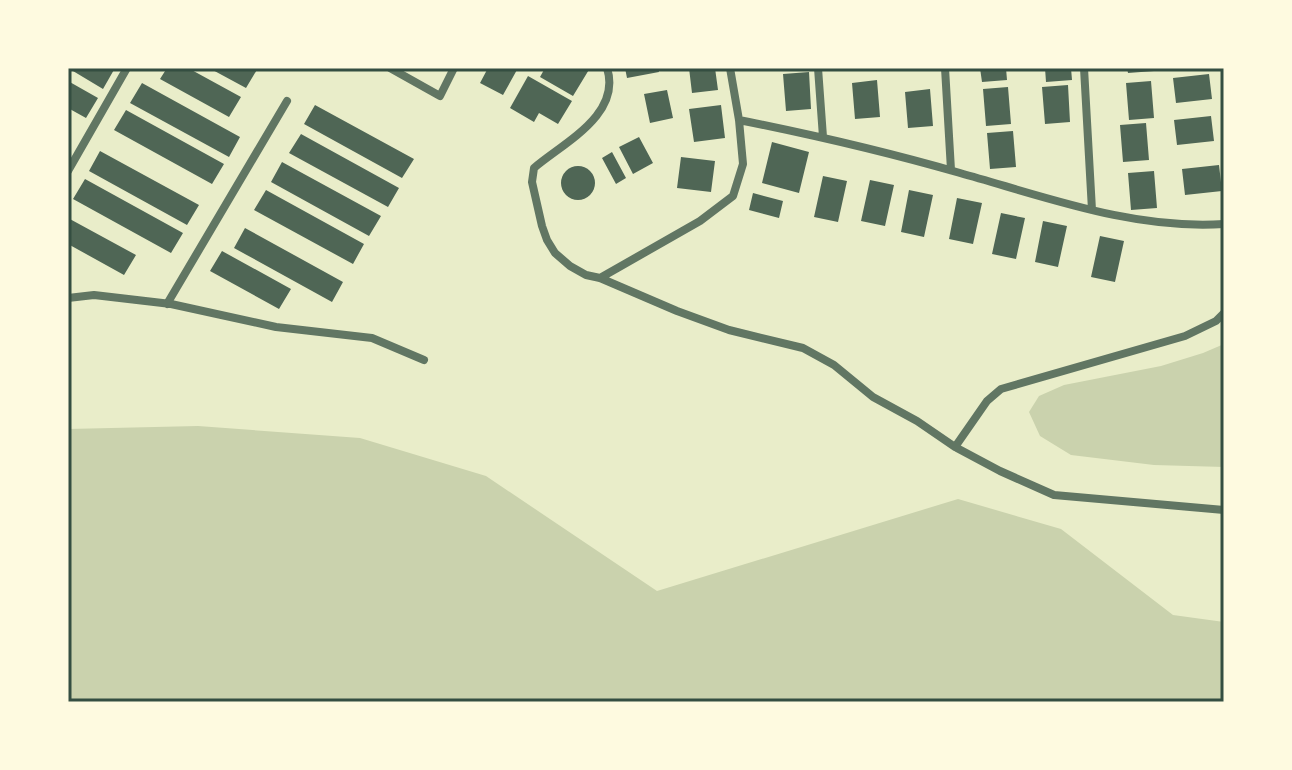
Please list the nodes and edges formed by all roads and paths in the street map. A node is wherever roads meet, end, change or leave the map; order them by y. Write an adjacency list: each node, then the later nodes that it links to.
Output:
1 (127, 68): 13 (street)
2 (390, 68): 3 (street)
3 (454, 68)
4 (607, 68): 16 (street)
5 (730, 68): 10 (street)
6 (818, 68): 11 (street)
7 (945, 68): 12 (street)
8 (1084, 68): 14 (street)
9 (287, 101): 18 (street)
10 (739, 120): 11 (street); 16 (street)
11 (823, 137): 12 (street)
12 (951, 170): 14 (street)
13 (68, 171)
14 (1092, 210): 15 (street)
15 (1224, 224)
16 (600, 278): 21 (street)
17 (68, 298): 18 (street)
18 (167, 304): 20 (street)
19 (1224, 313): 21 (street)
20 (424, 360)
21 (955, 447): 22 (street)
22 (1224, 510)

